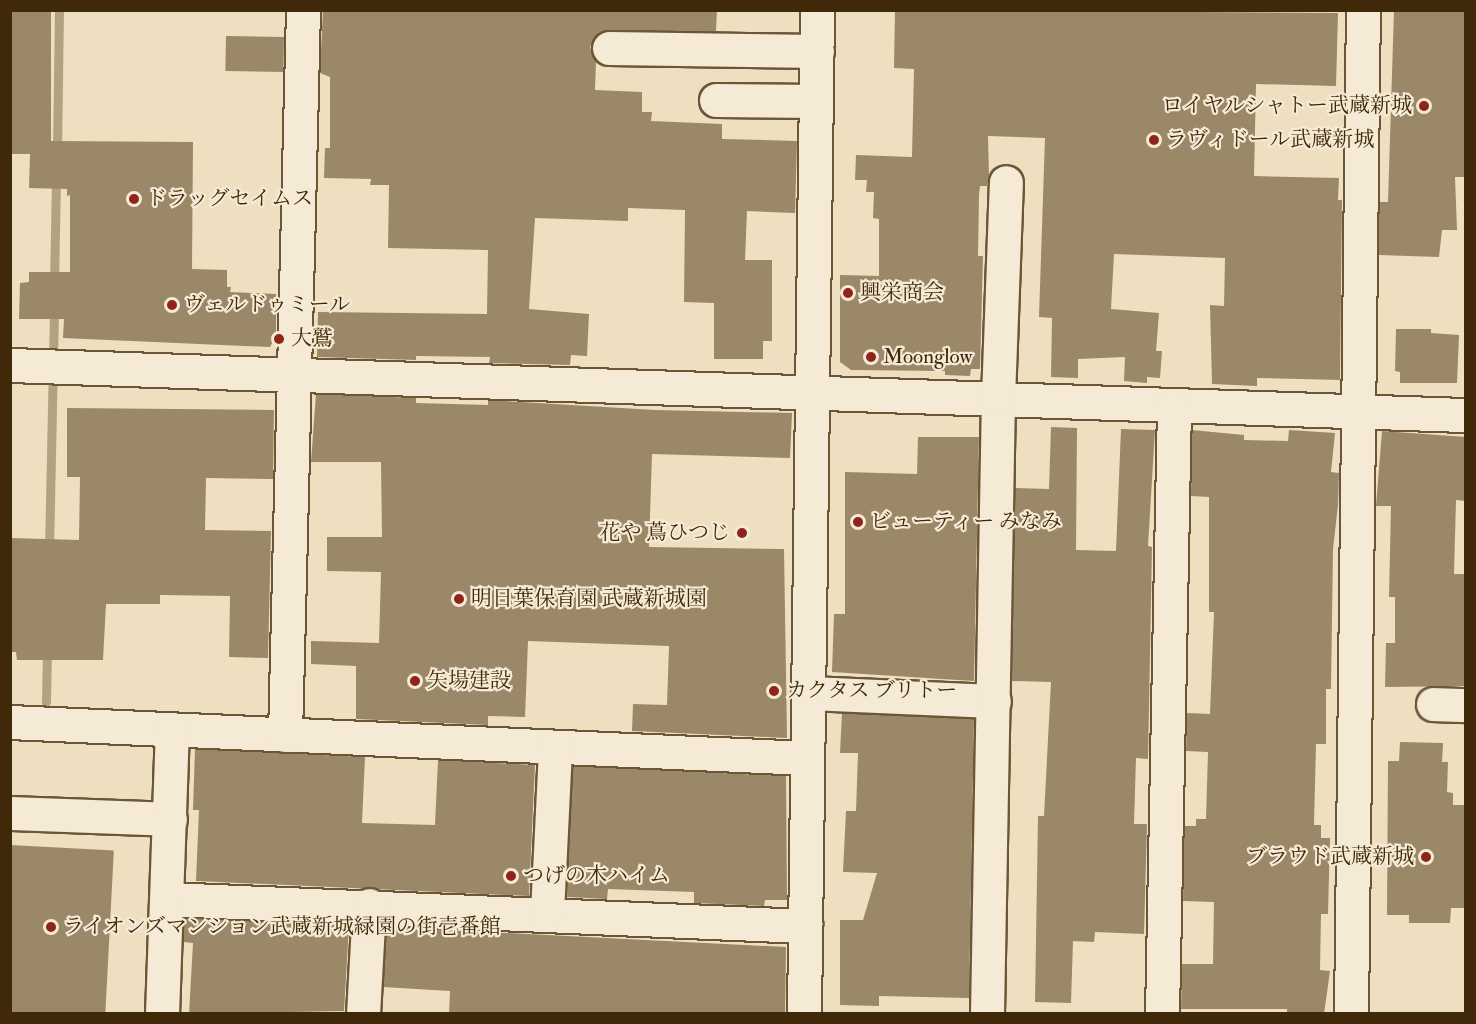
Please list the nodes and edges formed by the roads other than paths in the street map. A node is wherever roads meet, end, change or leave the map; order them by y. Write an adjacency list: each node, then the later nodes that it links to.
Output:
1 (303, 10): 10 (street)
2 (817, 10): 5 (street)
3 (1363, 10): 14 (street)
4 (609, 48): 5 (street)
5 (816, 51): 7 (street)
6 (716, 100): 7 (street)
7 (816, 101): 11 (street)
8 (1006, 182): 12 (street)
9 (10, 365): 10 (street)
10 (295, 376): 11 (street); 22 (street)
11 (812, 392): 12 (street); 16 (street)
12 (998, 398): 13 (street); 17 (street)
13 (1174, 405): 14 (street); 35 (street)
14 (1358, 411): 15 (street); 36 (street)
15 (1466, 415)
16 (808, 693): 17 (street); 24 (street)
17 (994, 701): 34 (street)
18 (1434, 704): 19 (street)
19 (1466, 705)
20 (10, 722): 21 (street)
21 (172, 730): 22 (street); 26 (street)
22 (285, 735): 23 (street)
23 (555, 747): 24 (street); 29 (street)
24 (807, 758): 30 (street)
25 (10, 813): 26 (street)
26 (170, 819): 27 (street)
27 (168, 899): 28 (street); 31 (street)
28 (369, 905): 29 (street); 32 (street)
29 (547, 913): 30 (street)
30 (805, 926): 33 (street)
31 (162, 1014)
32 (363, 1014)
33 (804, 1014)
34 (987, 1014)
35 (1162, 1014)
36 (1351, 1014)

